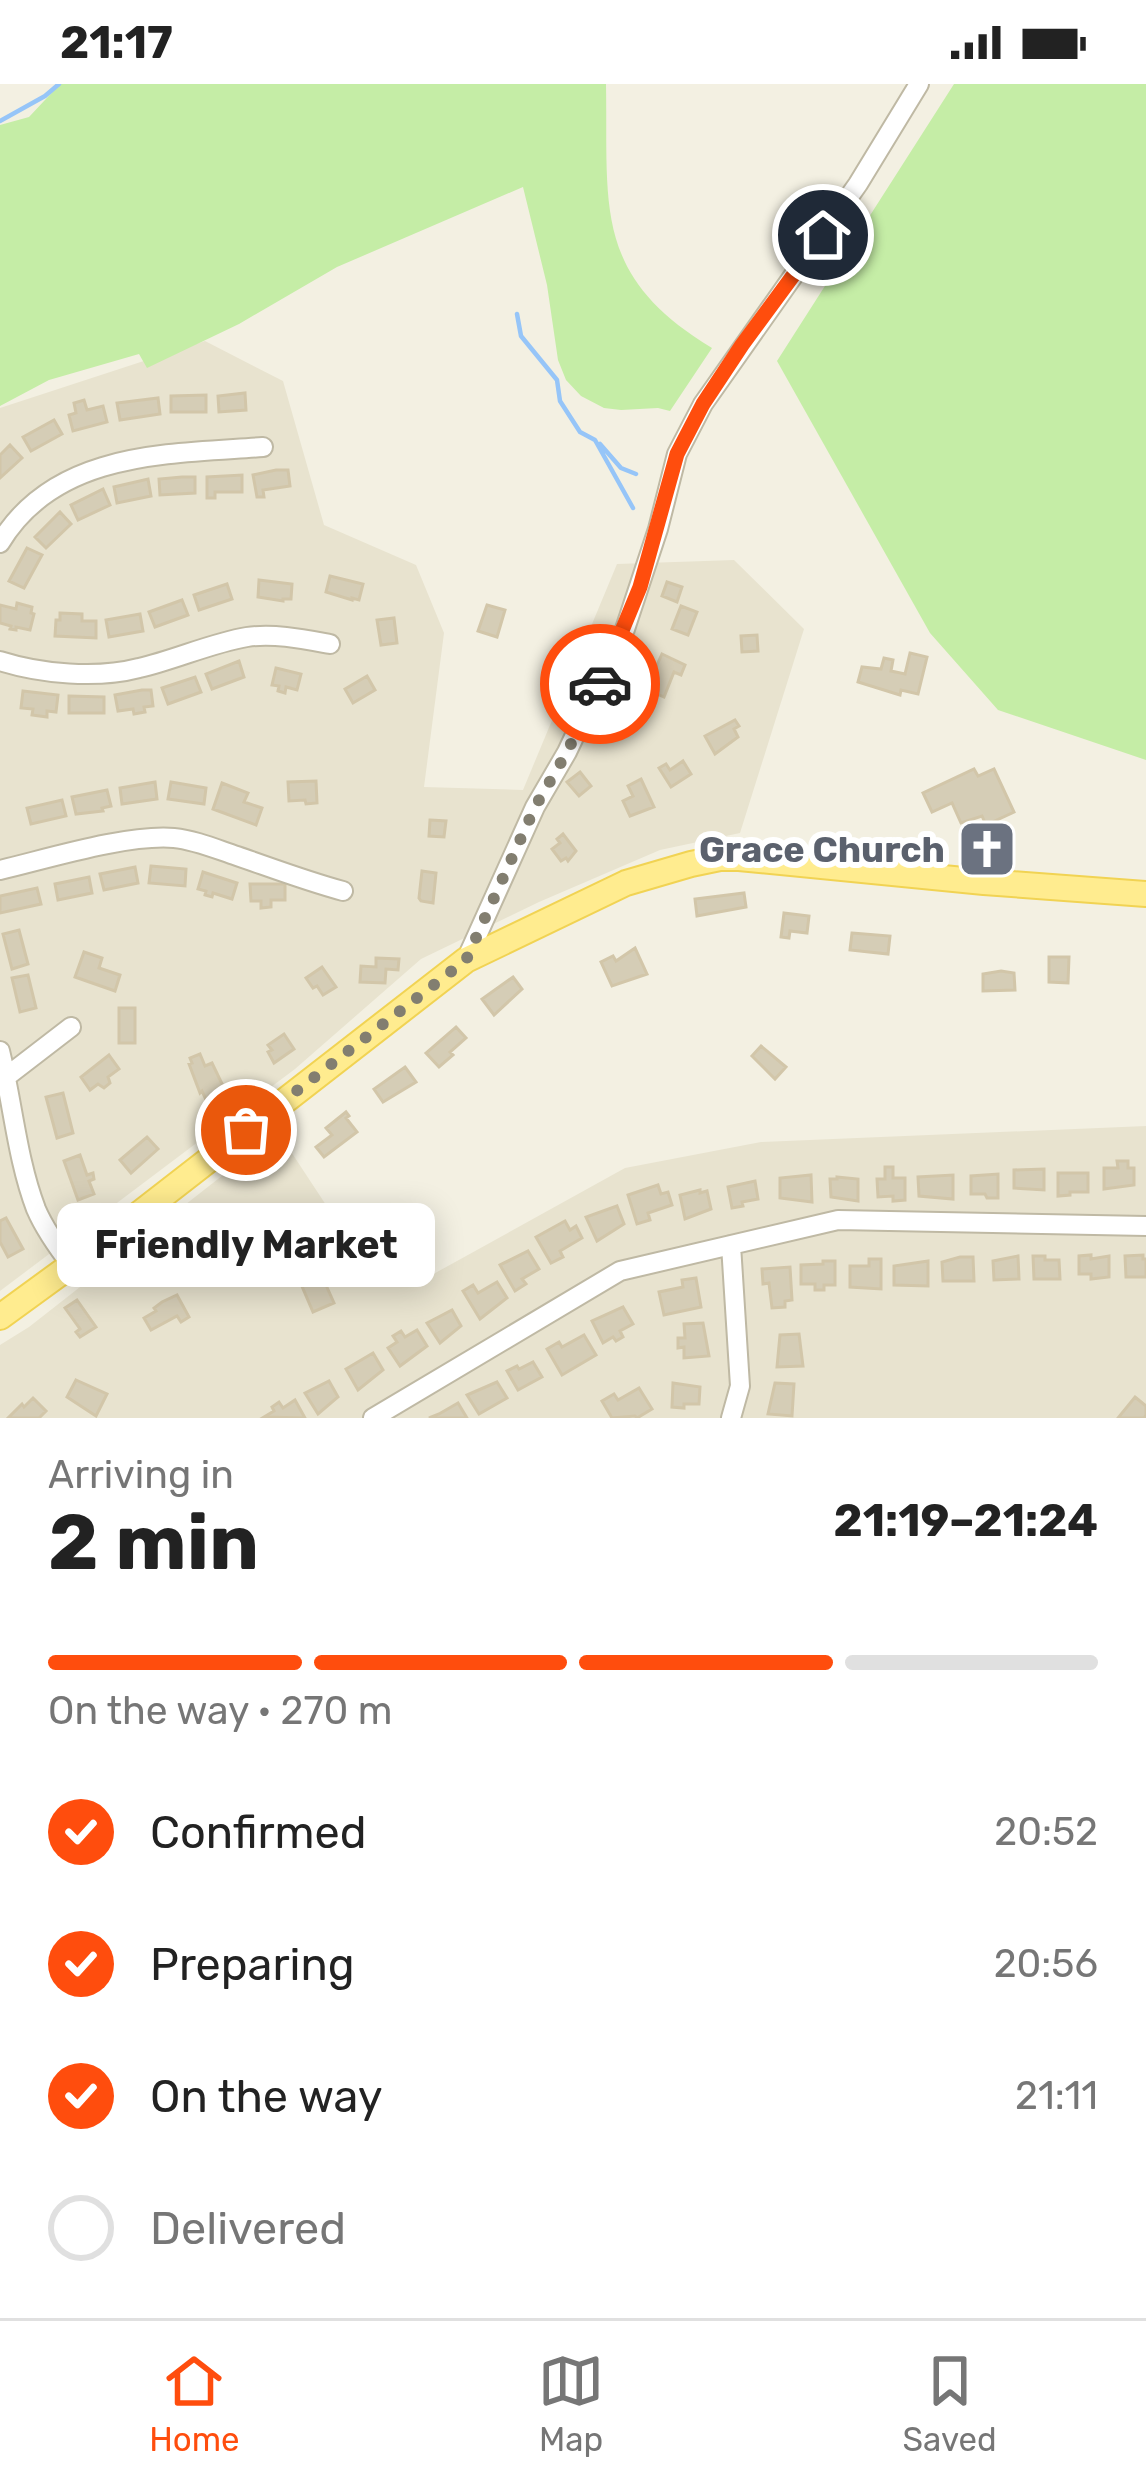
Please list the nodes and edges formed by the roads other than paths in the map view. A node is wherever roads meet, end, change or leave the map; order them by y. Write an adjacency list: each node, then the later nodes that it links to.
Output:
1 (919, 84): 9 (street)
2 (263, 447): 3 (street)
3 (0, 544)
4 (330, 644): 5 (street)
5 (0, 661)
6 (0, 870): 7 (street)
7 (343, 891)
8 (1146, 894): 9 (main road)
9 (466, 960): 15 (main road)
10 (71, 1027): 12 (street)
11 (0, 1052): 12 (street)
12 (6, 1077): 15 (street)
13 (1146, 1226): 14 (street)
14 (731, 1245): 17 (street); 18 (street)
15 (72, 1266): 16 (main road)
16 (0, 1317)
17 (373, 1418)
18 (731, 1418)

